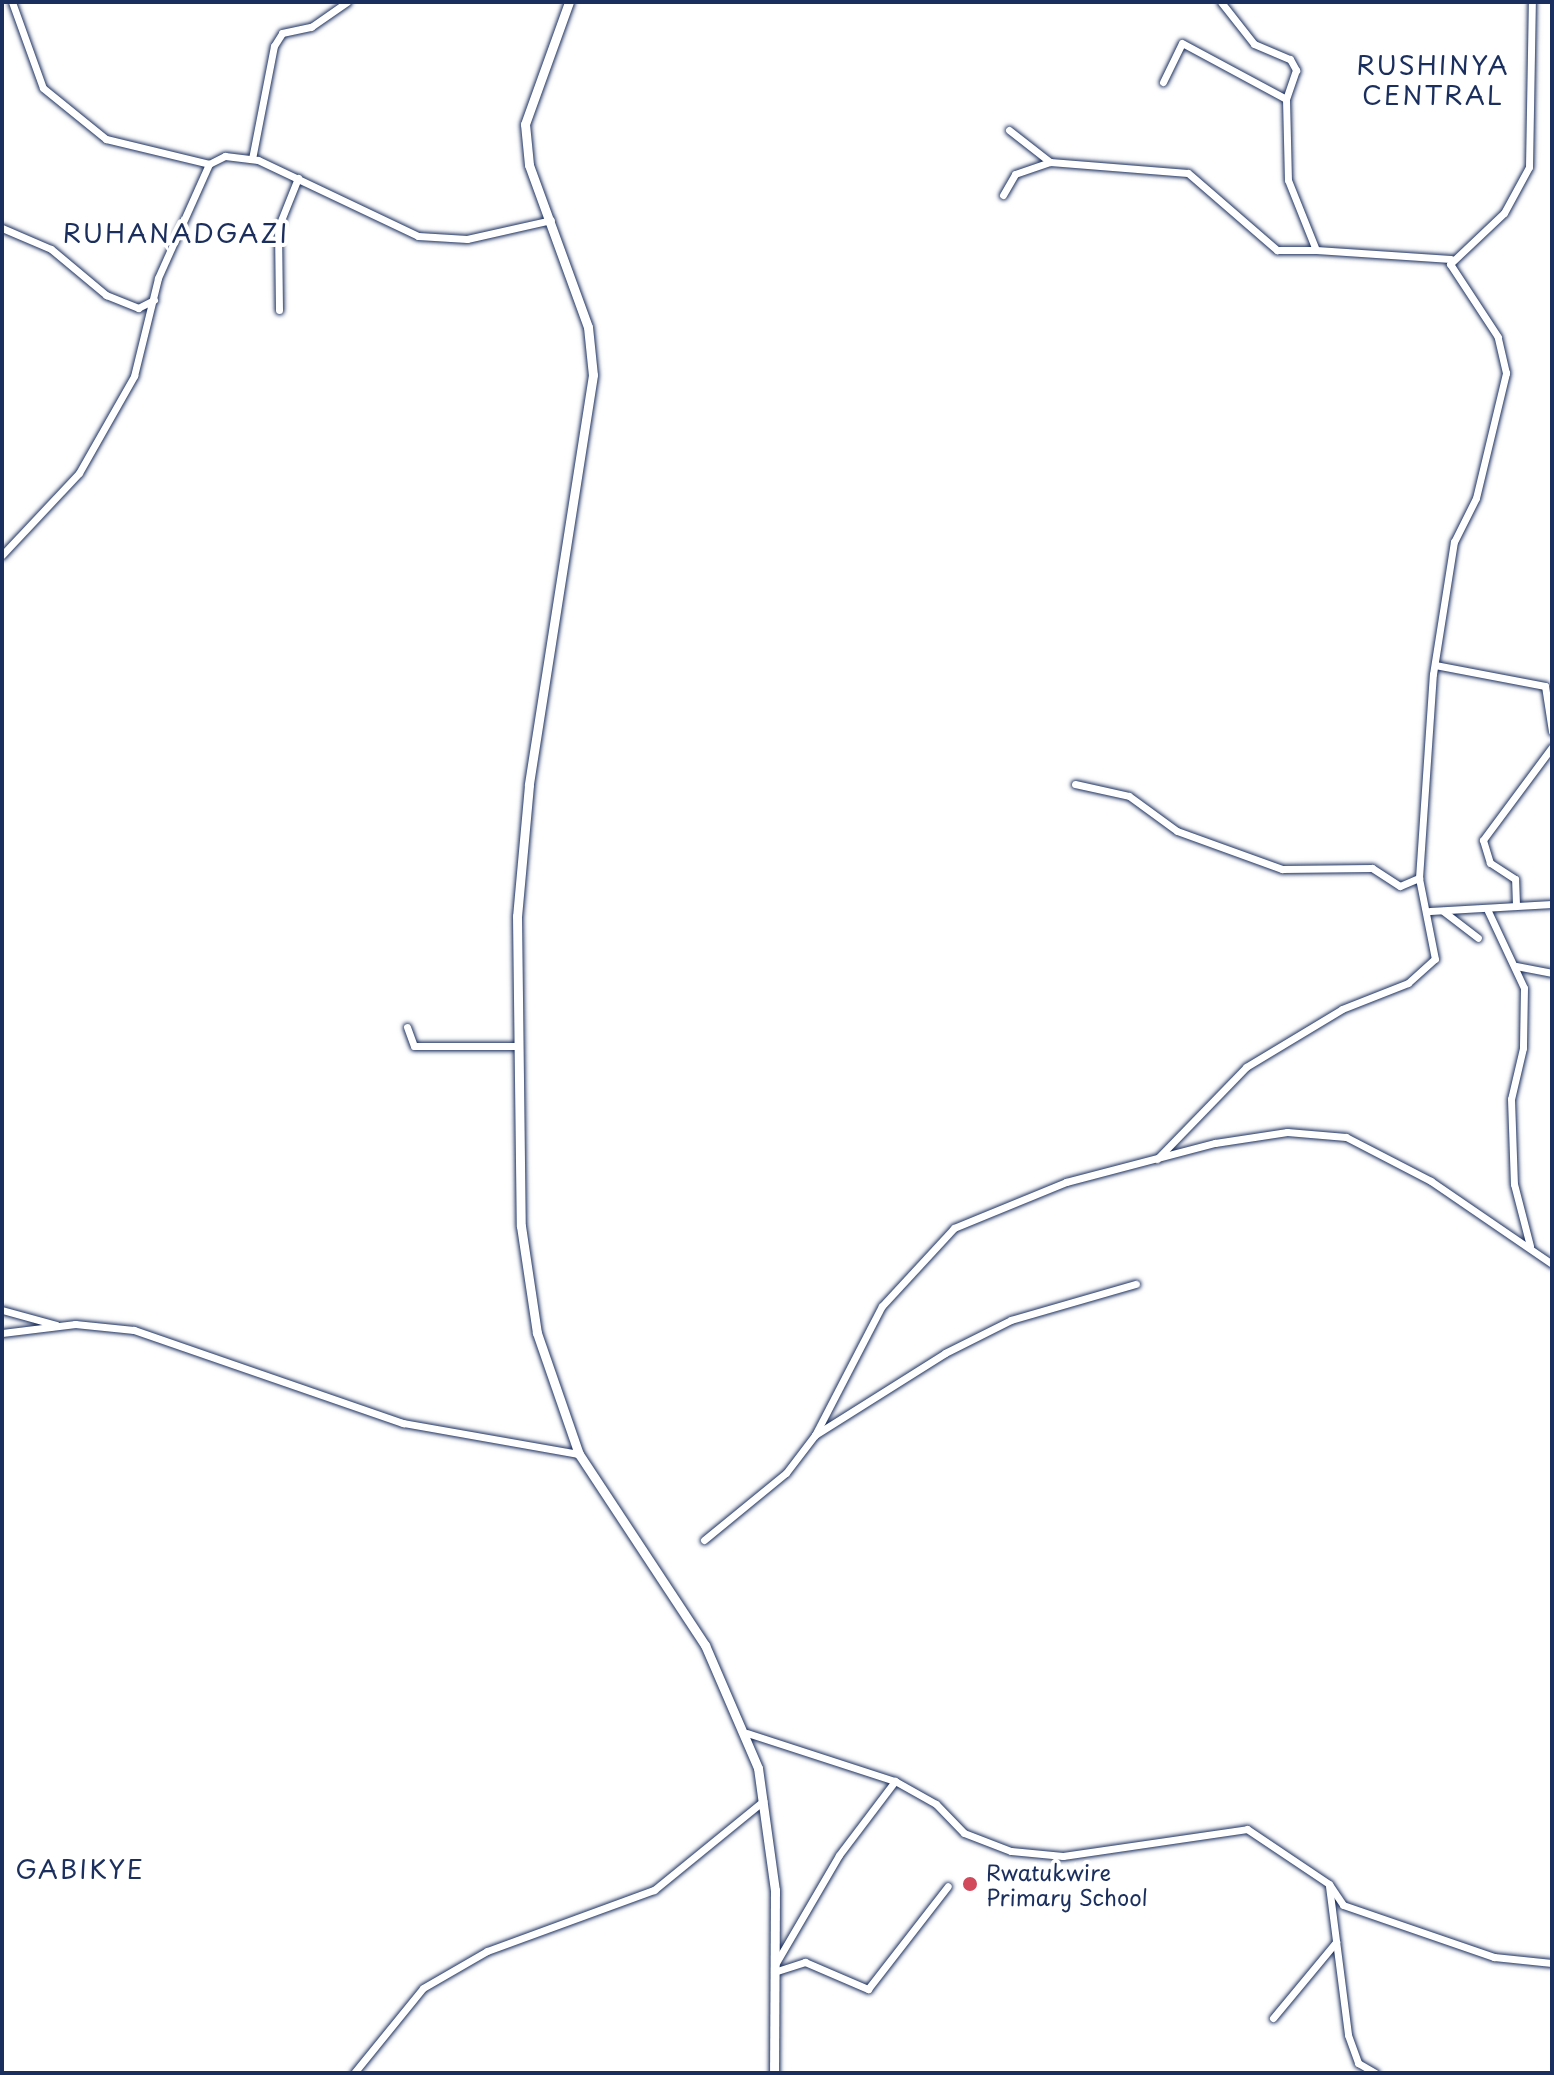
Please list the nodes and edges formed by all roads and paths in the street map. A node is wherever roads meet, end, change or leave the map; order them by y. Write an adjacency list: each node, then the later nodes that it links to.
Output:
1 (12, 2): 11 (street)
2 (347, 2): 9 (street)
3 (569, 2): 14 (street)
4 (1221, 2): 7 (street)
5 (1532, 2): 17 (street)
6 (1163, 82): 7 (street)
7 (1286, 99): 16 (street)
8 (1009, 130): 10 (street)
9 (252, 159): 11 (street); 12 (street)
10 (1050, 162): 13 (street); 16 (street)
11 (209, 164): 18 (street)
12 (298, 178): 14 (street); 19 (street)
13 (1003, 195)
14 (551, 220): 35 (street)
15 (2, 228): 18 (street)
16 (1316, 250): 17 (street)
17 (1451, 259): 21 (street)
18 (154, 300): 20 (street)
19 (279, 310)
20 (2, 555)
21 (1435, 665): 22 (street); 25 (street)
22 (1552, 731)
23 (1552, 747): 27 (street)
24 (1075, 784): 25 (street)
25 (1419, 878): 29 (street)
26 (1552, 904): 27 (street)
27 (1516, 905): 28 (street)
28 (1487, 909): 30 (street); 32 (street)
29 (1430, 911): 30 (street); 36 (street)
30 (1443, 911): 31 (street)
31 (1478, 938)
32 (1516, 966): 33 (street); 37 (street)
33 (1552, 973)
34 (407, 1027): 35 (street)
35 (518, 1046): 44 (street)
36 (1157, 1159): 37 (street); 43 (street)
37 (1530, 1246): 38 (street)
38 (1552, 1264)
39 (1136, 1284): 43 (street)
40 (2, 1310): 41 (street)
41 (62, 1326): 42 (street); 44 (street)
42 (2, 1333)
43 (815, 1435): 45 (street)
44 (579, 1454): 46 (street)
45 (704, 1540)
46 (747, 1733): 47 (street); 48 (street)
47 (895, 1781): 49 (street); 53 (street)
48 (763, 1801): 53 (street); 55 (street)
49 (1329, 1884): 51 (street); 52 (street)
50 (948, 1886): 53 (street)
51 (1336, 1942): 54 (street); 57 (street)
52 (1552, 1963)
53 (772, 1973): 56 (street)
54 (1273, 2018)
55 (354, 2073)
56 (774, 2073)
57 (1375, 2073)

